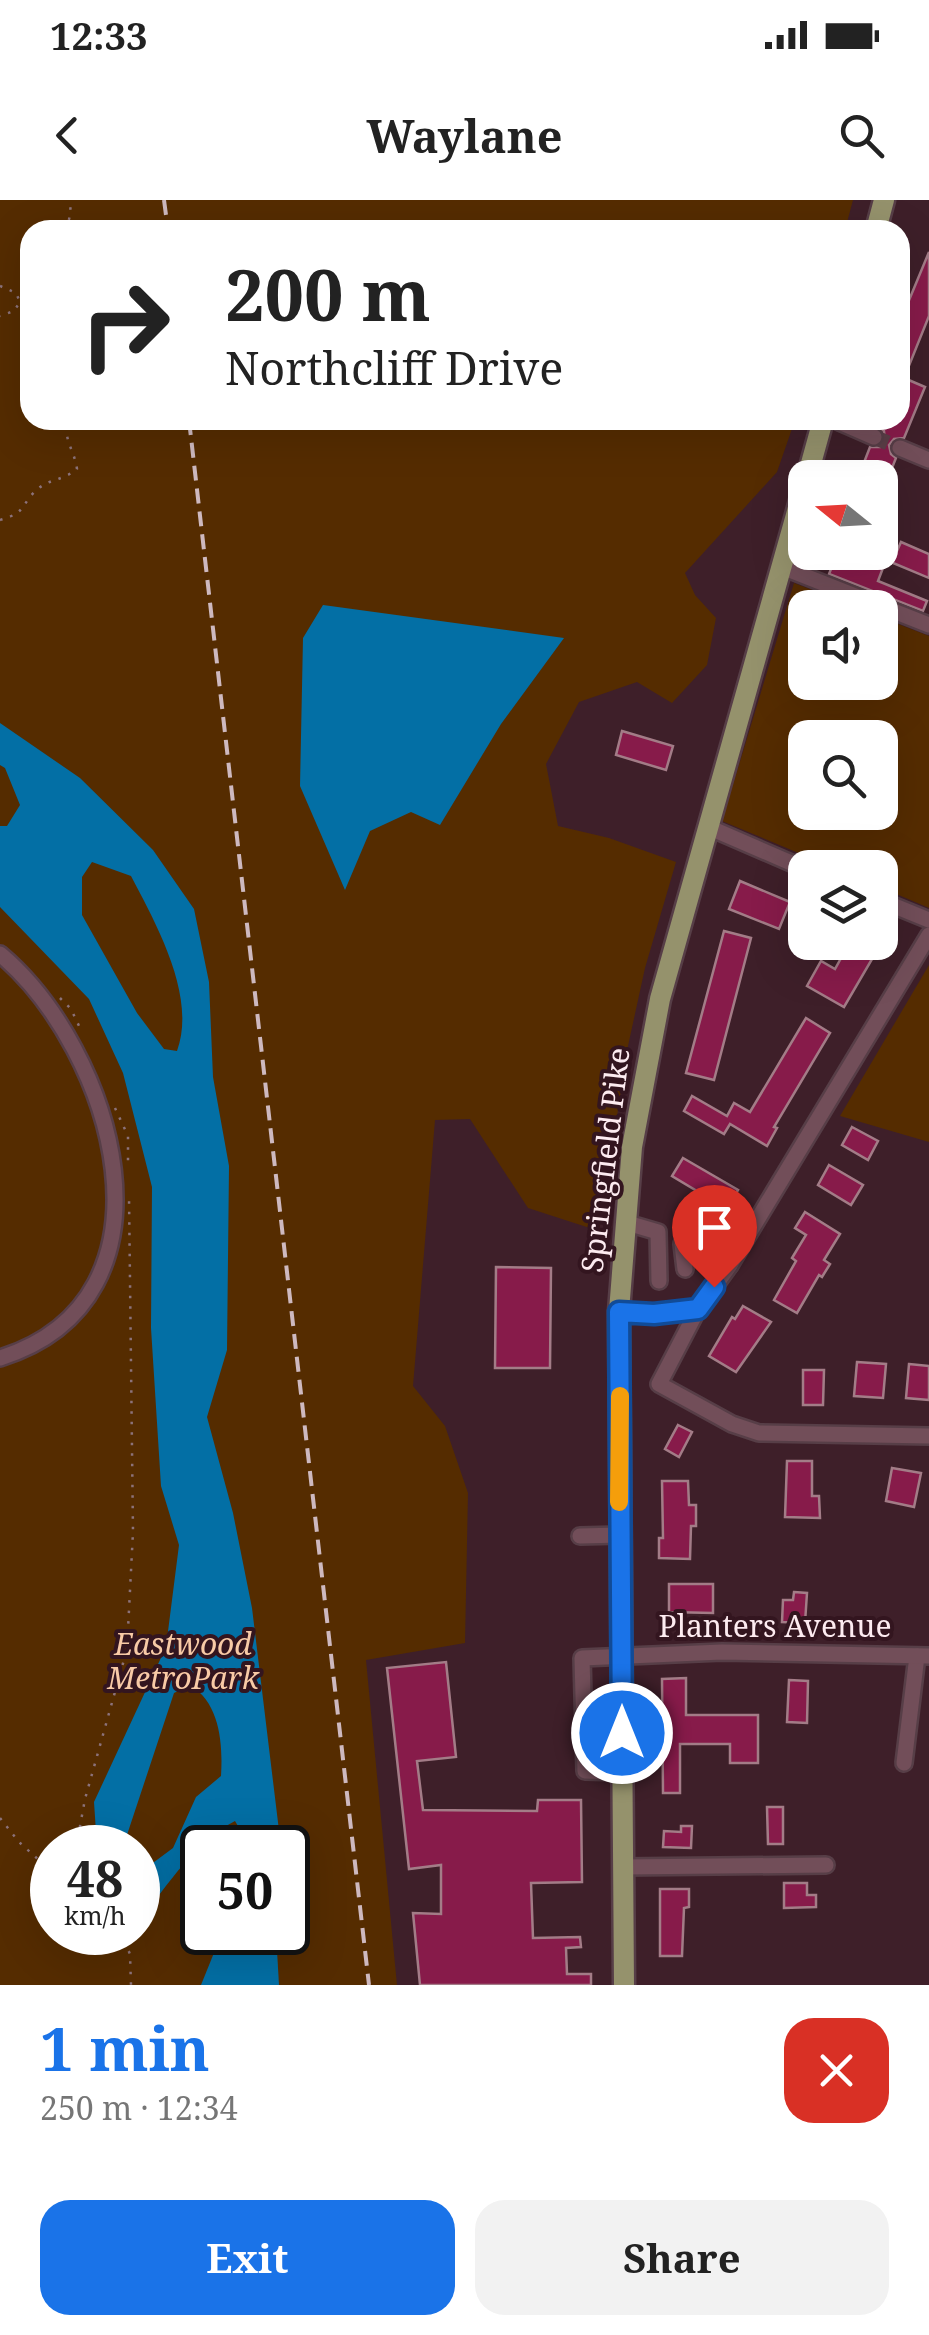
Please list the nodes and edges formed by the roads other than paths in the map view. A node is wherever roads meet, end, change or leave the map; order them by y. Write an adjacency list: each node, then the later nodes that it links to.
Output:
1 (820, 430): 5 (main road, Springfield Pike)
2 (858, 430): 3 (street)
3 (874, 437)
4 (900, 448): 6 (street)
5 (812, 460)
6 (929, 460)
7 (788, 545): 8 (main road, Springfield Pike)
8 (782, 567): 9 (street); 10 (main road, Springfield Pike)
9 (929, 625)
10 (708, 828): 11 (street); 16 (main road, Springfield Pike)
11 (788, 862)
12 (898, 907): 13 (street)
13 (929, 920)
14 (929, 935): 19 (street)
15 (0, 954): 24 (street)
16 (624, 1222): 17 (street); 23 (main road, Springfield Pike)
17 (658, 1232): 18 (street); 21 (street)
18 (682, 1244): 19 (street); 20 (street)
19 (730, 1265): 22 (street)
20 (685, 1269)
21 (659, 1281)
22 (698, 1309): 23 (street); 25 (street)
23 (619, 1312): 26 (main road, Springfield Pike)
24 (0, 1358)
25 (929, 1436)
26 (620, 1534): 27 (street); 28 (main road, Springfield Pike)
27 (580, 1536)
28 (621, 1654): 29 (street, Planters Avenue); 31 (main road, Springfield Pike); 31 (street, Planters Avenue)
29 (923, 1656): 30 (street)
30 (904, 1763)
31 (622, 1772): 33 (main road, Springfield Pike)
32 (826, 1864): 33 (street)
33 (623, 1867): 34 (main road, Springfield Pike)
34 (624, 1985)

